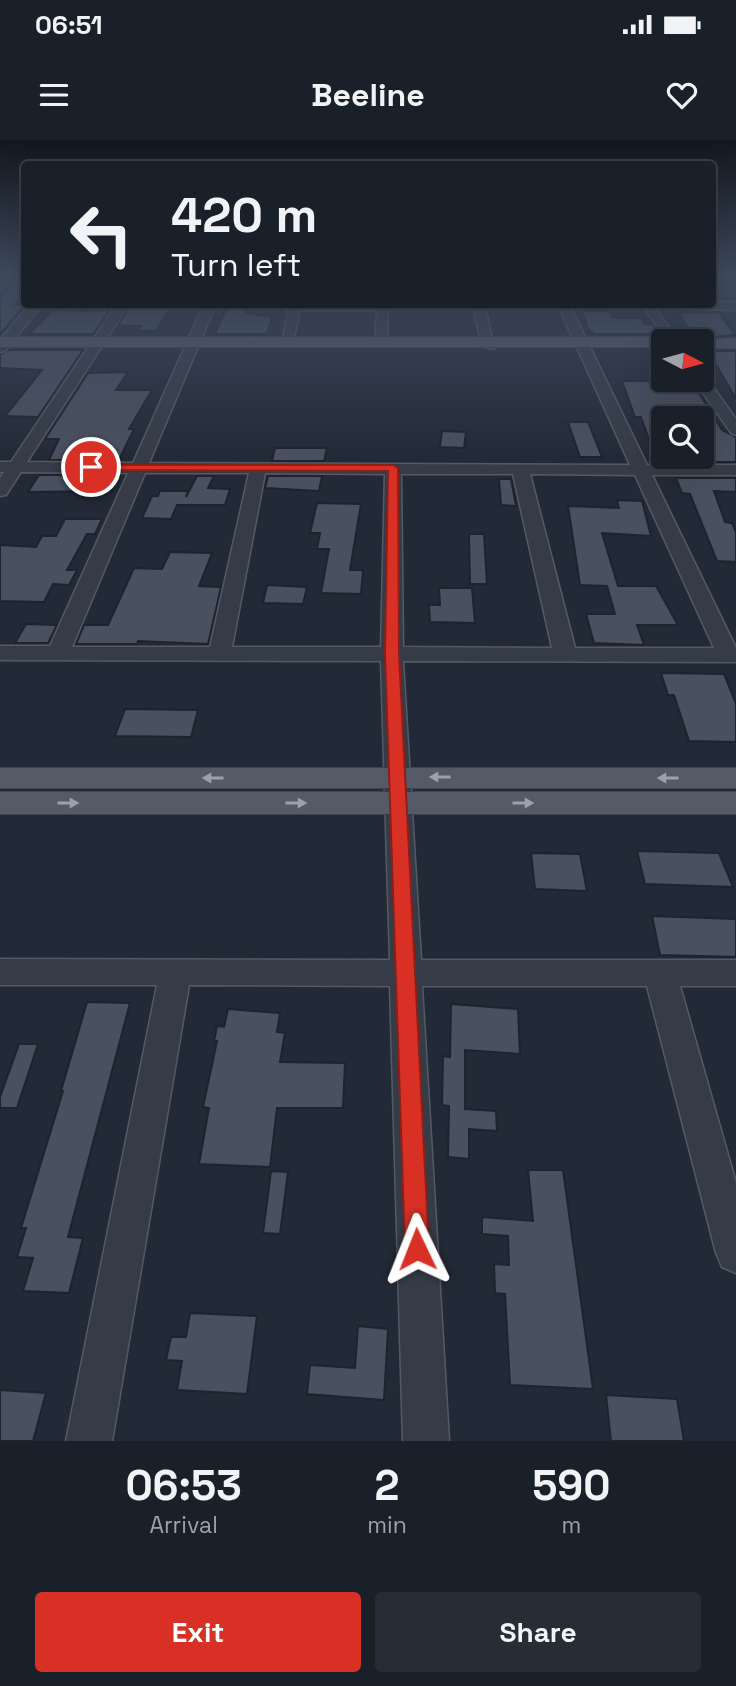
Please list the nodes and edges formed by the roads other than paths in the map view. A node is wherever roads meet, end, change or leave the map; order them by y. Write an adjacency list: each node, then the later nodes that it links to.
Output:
1 (103, 336): 9 (street)
2 (197, 336): 10 (street)
3 (288, 336): 7 (street)
4 (381, 336): 8 (street)
5 (487, 336): 12 (street)
6 (577, 336): 13 (street)
7 (287, 342): 8 (main road); 10 (main road)
8 (381, 342): 12 (main road)
9 (98, 343): 10 (main road); 11 (main road); 19 (street)
10 (194, 343): 12 (main road); 20 (street)
11 (2, 344)
12 (489, 344): 13 (main road)
13 (581, 344): 14 (main road); 24 (street)
14 (651, 344)
15 (714, 344): 16 (main road)
16 (736, 344)
17 (709, 392): 18 (street)
18 (736, 430)
19 (8, 467): 20 (street); 26 (street)
20 (141, 468): 21 (street); 28 (street)
21 (258, 468): 22 (street); 29 (street)
22 (393, 468): 23 (street); 30 (street)
23 (520, 469): 24 (street); 31 (street)
24 (642, 470): 25 (street); 32 (street)
25 (736, 470)
26 (0, 491)
27 (0, 653): 28 (street)
28 (58, 653): 29 (street)
29 (220, 653): 30 (street)
30 (392, 654): 31 (street); 35 (street)
31 (565, 654): 32 (street)
32 (732, 655)
33 (0, 778): 35 (main road, one-way to 33)
34 (736, 778): 35 (main road, one-way to 35)
35 (398, 790): 36 (main road, one-way to 35); 37 (main road, one-way to 37); 42 (street)
36 (0, 803)
37 (736, 803)
38 (0, 972): 39 (street)
39 (175, 973): 42 (street); 44 (street)
40 (660, 973): 41 (street); 42 (street); 43 (street)
41 (736, 973)
42 (406, 974): 45 (street)
43 (736, 1254)
44 (89, 1441)
45 (425, 1441)

